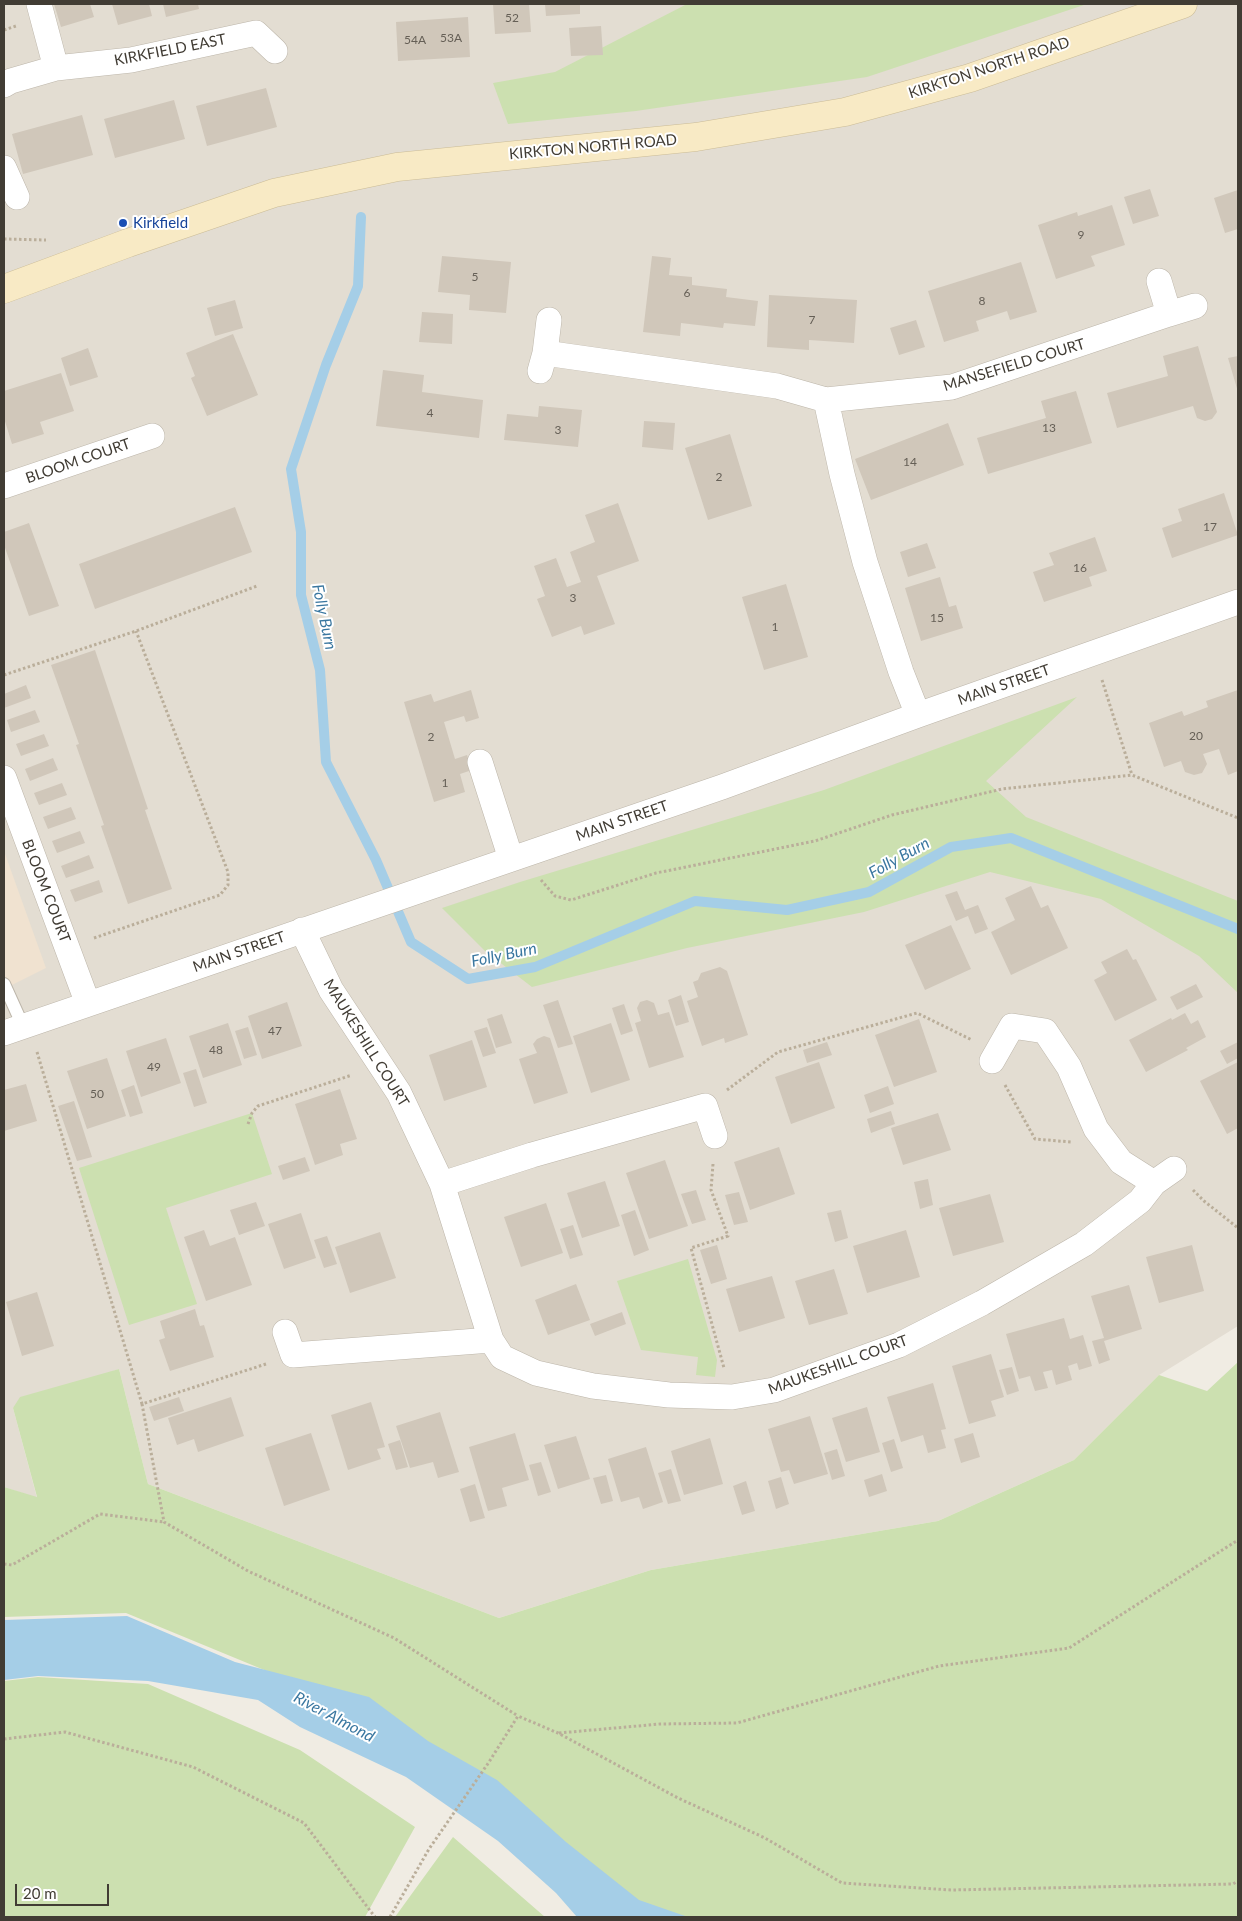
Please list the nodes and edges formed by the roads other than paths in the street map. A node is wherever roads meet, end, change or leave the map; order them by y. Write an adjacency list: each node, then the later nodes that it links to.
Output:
1 (39, 4): 4 (street)
2 (1183, 4): 9 (main road, KIRKTON NORTH ROAD)
3 (276, 52): 4 (street, KIRKFIELD EAST)
4 (56, 68): 5 (street, KIRKFIELD EAST)
5 (4, 85)
6 (4, 168): 7 (street)
7 (17, 197)
8 (1159, 281): 11 (street)
9 (4, 289)
10 (1195, 306): 11 (street, MANSEFIELD COURT)
11 (1169, 314): 13 (street, MANSEFIELD COURT)
12 (549, 320): 13 (street, MANSEFIELD COURT)
13 (826, 400): 17 (street)
14 (152, 436): 15 (street, BLOOM COURT)
15 (4, 486)
16 (1238, 602): 17 (street, MAIN STREET)
17 (918, 715): 20 (street, MAIN STREET)
18 (480, 762): 20 (street)
19 (4, 778): 23 (street, BLOOM COURT)
20 (519, 856): 21 (street, MAIN STREET)
21 (302, 930): 23 (street, MAIN STREET); 29 (street, MAUKESHILL COURT)
22 (4, 984): 24 (lane)
23 (88, 1004): 24 (street, MAIN STREET)
24 (18, 1028)
25 (992, 1061): 28 (street)
26 (715, 1136): 29 (street)
27 (1174, 1169): 28 (street, MAUKESHILL COURT)
28 (1154, 1183): 30 (street, MAUKESHILL COURT)
29 (442, 1184): 30 (street, MAUKESHILL COURT)
30 (491, 1340): 31 (street)
31 (289, 1343)

